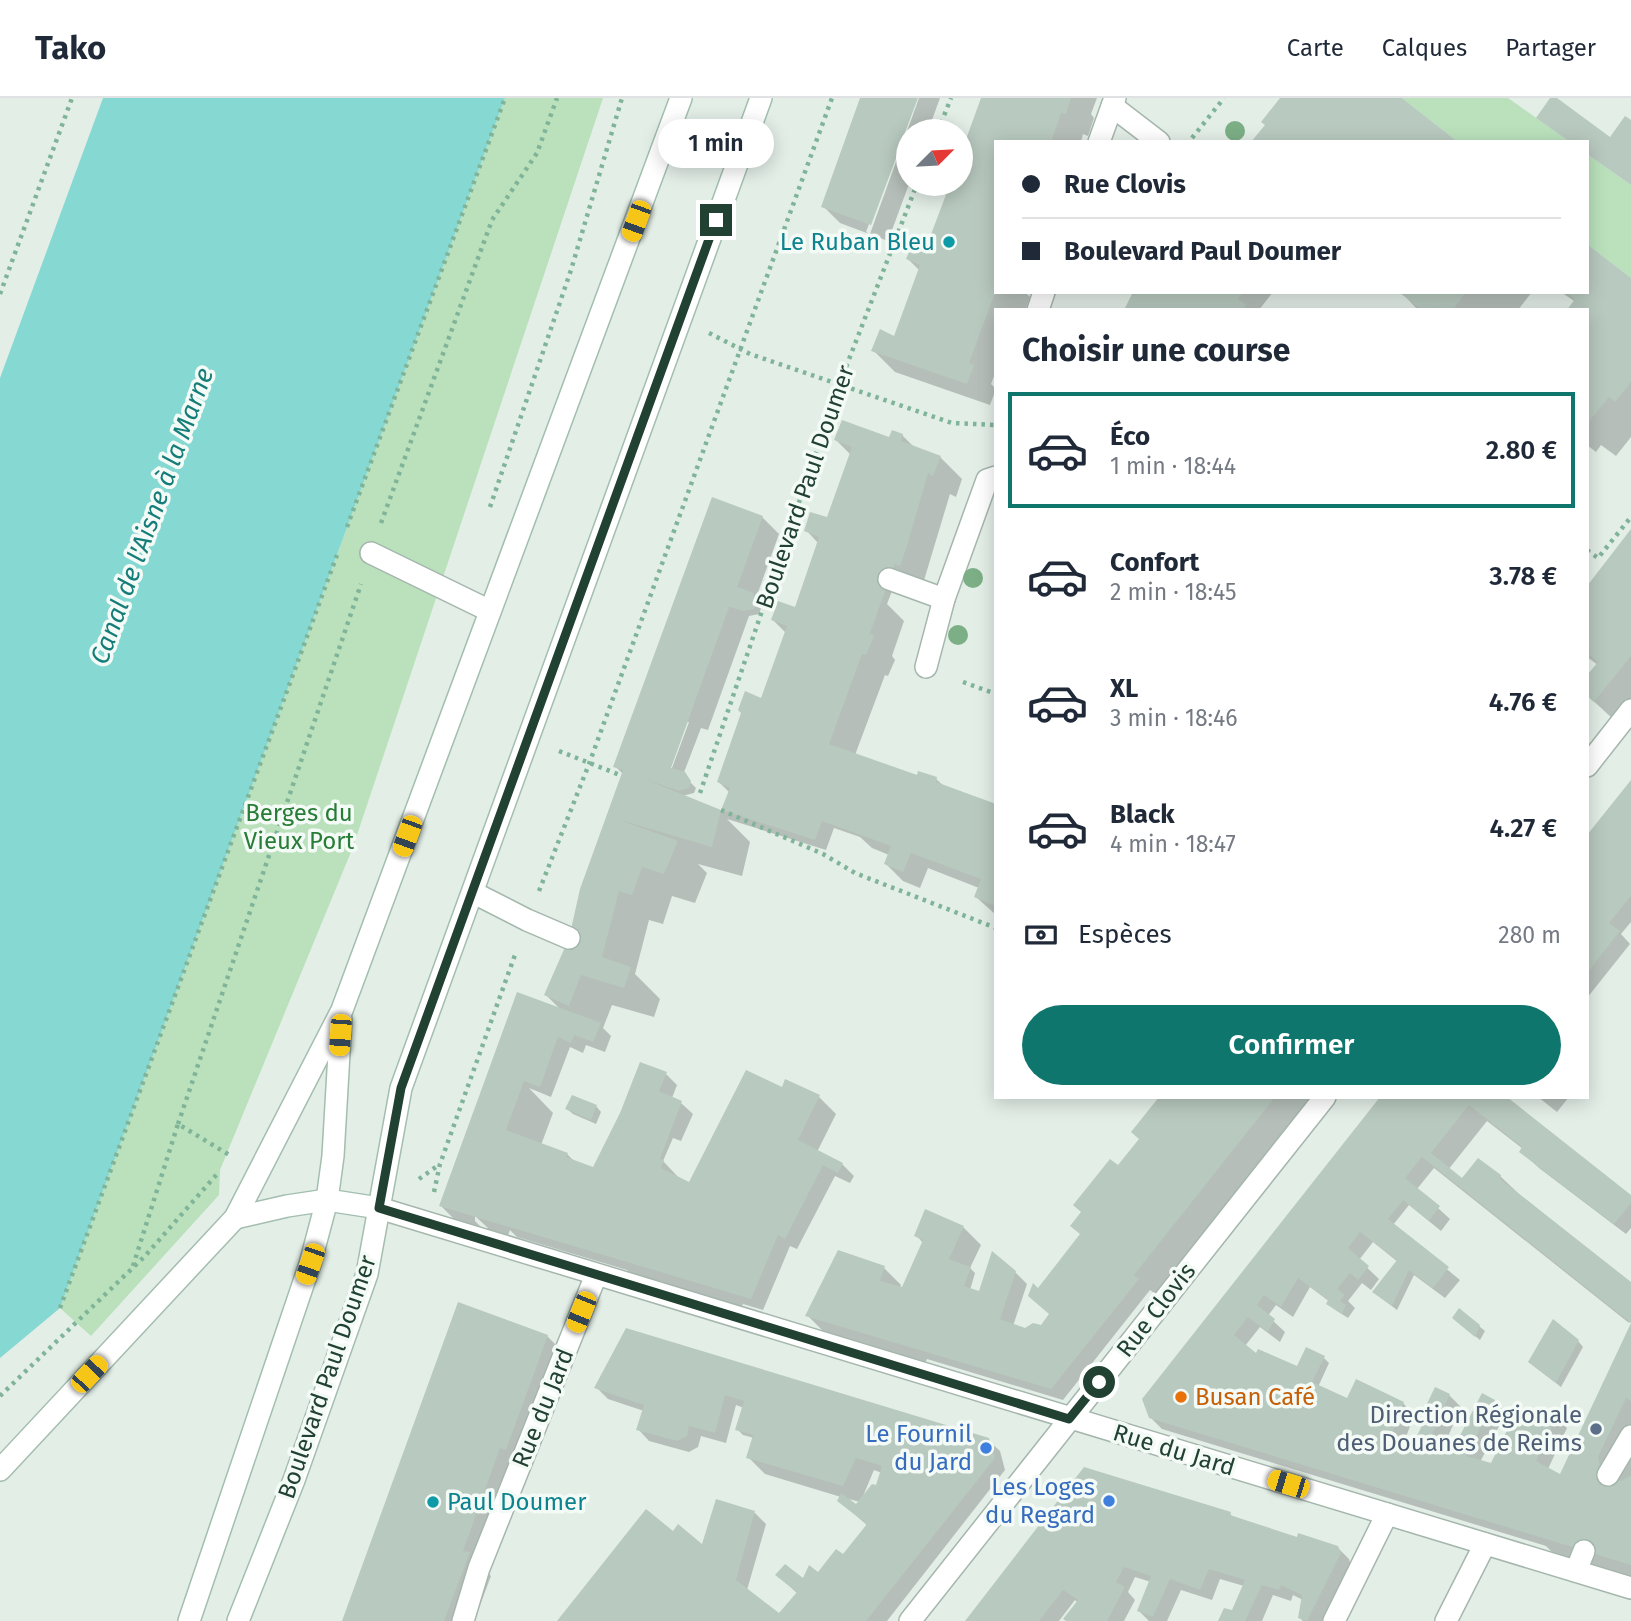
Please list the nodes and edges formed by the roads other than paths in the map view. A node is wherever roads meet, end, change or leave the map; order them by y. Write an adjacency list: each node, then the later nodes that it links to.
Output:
1 (681, 98): 10 (main road)
2 (761, 98): 14 (main road, Boulevard Paul Doumer)
3 (1113, 102): 4 (main road); 5 (main road)
4 (1100, 140)
5 (1157, 140)
6 (994, 478): 9 (main road)
7 (371, 553): 10 (main road)
8 (889, 579): 9 (main road)
9 (944, 599): 11 (main road)
10 (490, 611): 16 (main road)
11 (926, 667)
12 (1631, 710): 13 (main road)
13 (1589, 763)
14 (474, 893): 15 (main road); 19 (main road, Boulevard Paul Doumer)
15 (569, 937)
16 (342, 1010): 18 (main road); 20 (main road)
17 (1323, 1099): 22 (main road, Rue Clovis)
18 (327, 1200): 19 (main road, Rue du Jard); 20 (main road, Rue du Jard); 31 (main road)
19 (379, 1208): 21 (main road, Rue du Jard); 32 (main road, Boulevard Paul Doumer)
20 (236, 1218): 24 (main road)
21 (596, 1275): 22 (main road, Rue du Jard); 33 (main road, Rue du Jard)
22 (1069, 1419): 26 (main road, Rue du Jard); 34 (main road, Rue Clovis)
23 (1631, 1436): 25 (main road)
24 (0, 1470)
25 (1608, 1475)
26 (1387, 1514): 27 (main road, Rue du Jard); 35 (main road)
27 (1485, 1544): 29 (main road, Rue du Jard); 36 (main road)
28 (1584, 1551): 29 (main road)
29 (1576, 1572): 30 (main road, Rue du Jard)
30 (1631, 1588)
31 (189, 1621)
32 (238, 1621)
33 (463, 1621)
34 (910, 1621)
35 (1334, 1621)
36 (1446, 1621)

